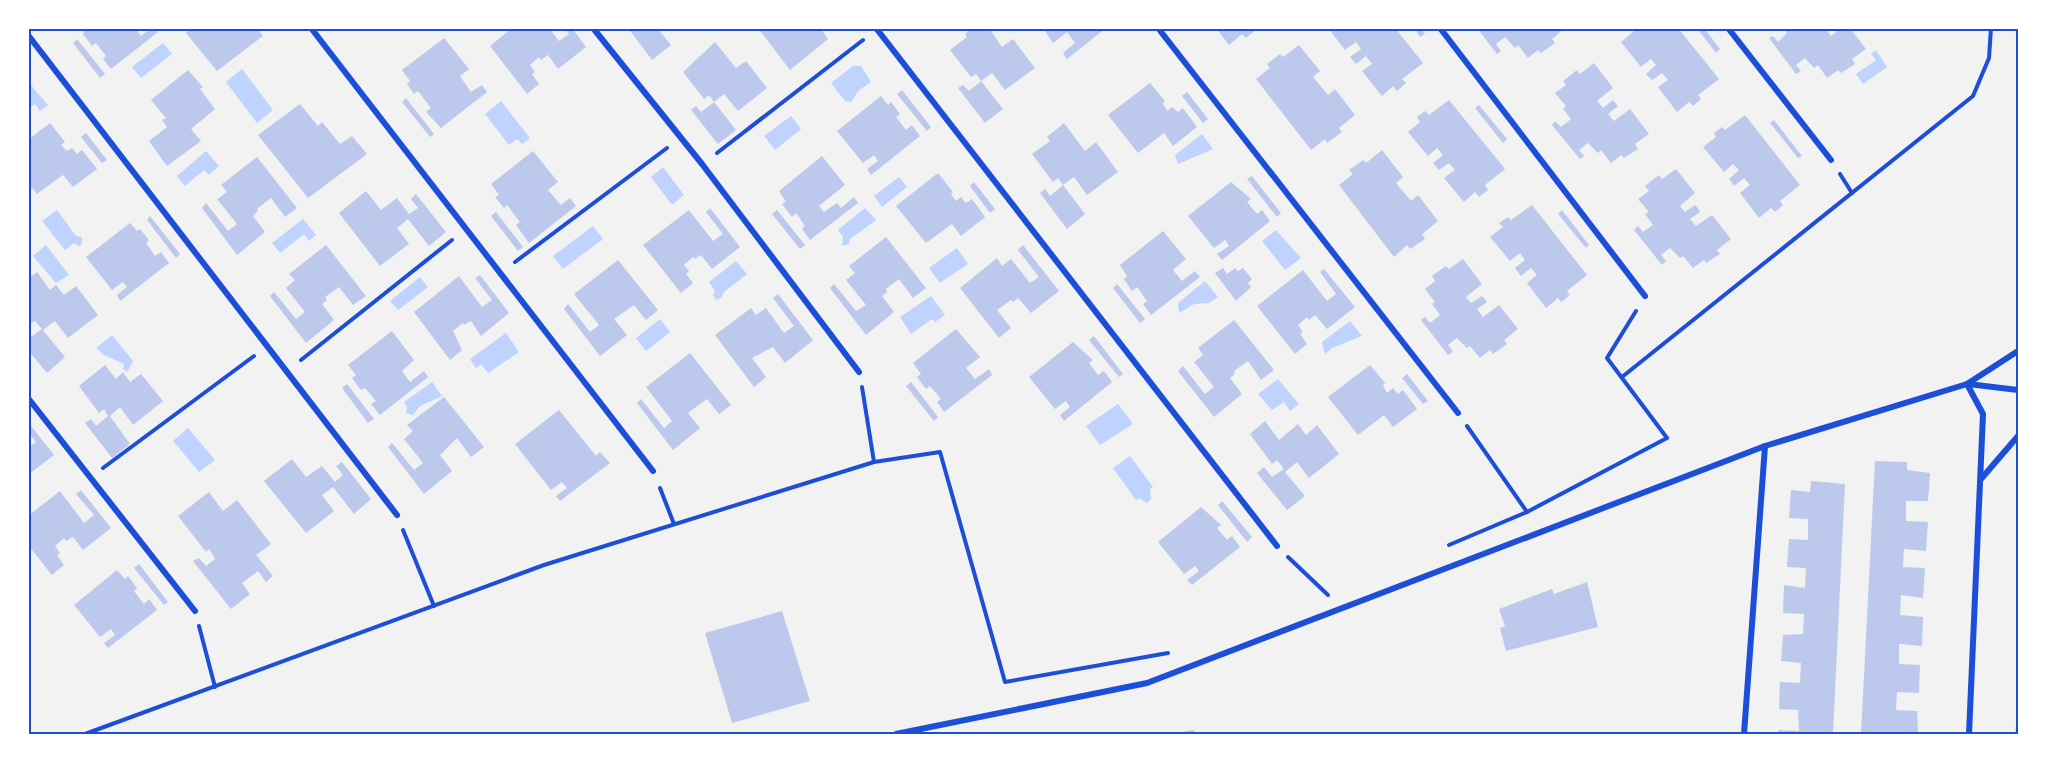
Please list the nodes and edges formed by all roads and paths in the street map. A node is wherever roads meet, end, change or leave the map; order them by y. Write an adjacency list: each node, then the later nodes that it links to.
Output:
1 (311, 28): 12 (street)
2 (593, 28): 9 (street)
3 (1158, 28): 23 (street)
4 (1440, 28): 14 (street)
5 (1728, 28): 10 (street)
6 (1991, 28): 19 (path)
7 (876, 29): 11 (path); 33 (street)
8 (28, 35): 15 (street)
9 (679, 138): 11 (street); 13 (path)
10 (1832, 160)
11 (702, 164): 18 (street)
12 (465, 230): 13 (street); 17 (path)
13 (500, 273): 27 (street)
14 (1645, 296): 19 (path)
15 (267, 347): 17 (street); 28 (path)
16 (2019, 351): 20 (street)
17 (286, 372): 31 (street)
18 (859, 372): 26 (path)
19 (1622, 377): 30 (path)
20 (1967, 384): 21 (street); 25 (street); 29 (street)
21 (2019, 390)
22 (28, 398): 28 (street)
23 (1458, 413): 30 (path)
24 (2019, 436): 29 (street)
25 (1765, 446): 40 (street); 44 (street)
26 (874, 462): 32 (path); 38 (path)
27 (653, 471): 32 (path)
28 (90, 477): 37 (street)
29 (1981, 479): 45 (street)
30 (1527, 512): 34 (path)
31 (397, 515): 36 (path)
32 (674, 525): 36 (path)
33 (1276, 546): 35 (path)
34 (1439, 549)
35 (1318, 600)
36 (434, 606): 39 (path)
37 (195, 610): 39 (path)
38 (1174, 652)
39 (215, 687): 41 (path)
40 (934, 727): 42 (street); 43 (street)
41 (85, 735)
42 (896, 735)
43 (936, 735)
44 (1744, 735)
45 (1969, 735)

